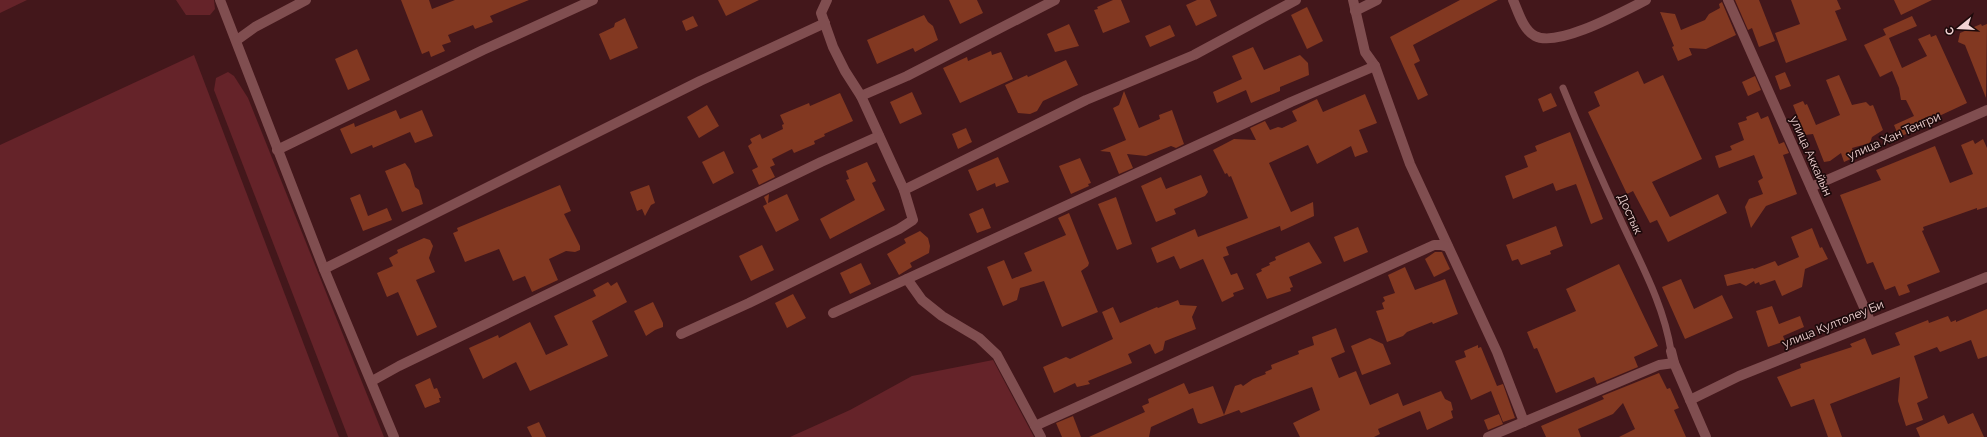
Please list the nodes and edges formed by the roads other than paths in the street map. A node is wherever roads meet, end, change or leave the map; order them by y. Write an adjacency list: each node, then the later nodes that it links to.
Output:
1 (220, 0): 14 (street)
2 (306, 0): 14 (street)
3 (593, 0): 20 (street)
4 (827, 0): 13 (street)
5 (1055, 0): 17 (street)
6 (1296, 0): 22 (street)
7 (1353, 0): 12 (street)
8 (1377, 0): 12 (street)
9 (1513, 0): 10 (street)
10 (1646, 0)
11 (1728, 0): 21 (street, улица Аккайын)
12 (1355, 11): 15 (street)
13 (825, 23): 17 (street); 24 (street)
14 (237, 40): 20 (street)
15 (1375, 66): 23 (street); 26 (street)
16 (1563, 88): 30 (lane, Достык)
17 (861, 96): 19 (street)
18 (1987, 110): 21 (street, улица Хан Тенгри)
19 (879, 136): 22 (street); 32 (street)
20 (277, 150): 24 (street)
21 (1811, 187): 28 (street, улица Аккайын)
22 (904, 190): 29 (street)
23 (1448, 247): 34 (street); 35 (street)
24 (324, 269): 32 (street)
25 (1987, 277): 28 (street, улица Култолеу Би)
26 (907, 279): 27 (street); 35 (street)
27 (833, 313)
28 (1871, 323): 33 (street, улица Култолеу Би)
29 (681, 334)
30 (1671, 350): 31 (street)
31 (1674, 364): 33 (street); 34 (street)
32 (372, 381): 36 (street)
33 (1690, 400): 39 (street)
34 (1524, 422): 38 (street)
35 (1035, 426): 37 (street)
36 (394, 437)
37 (1041, 437)
38 (1488, 437)
39 (1706, 437)

